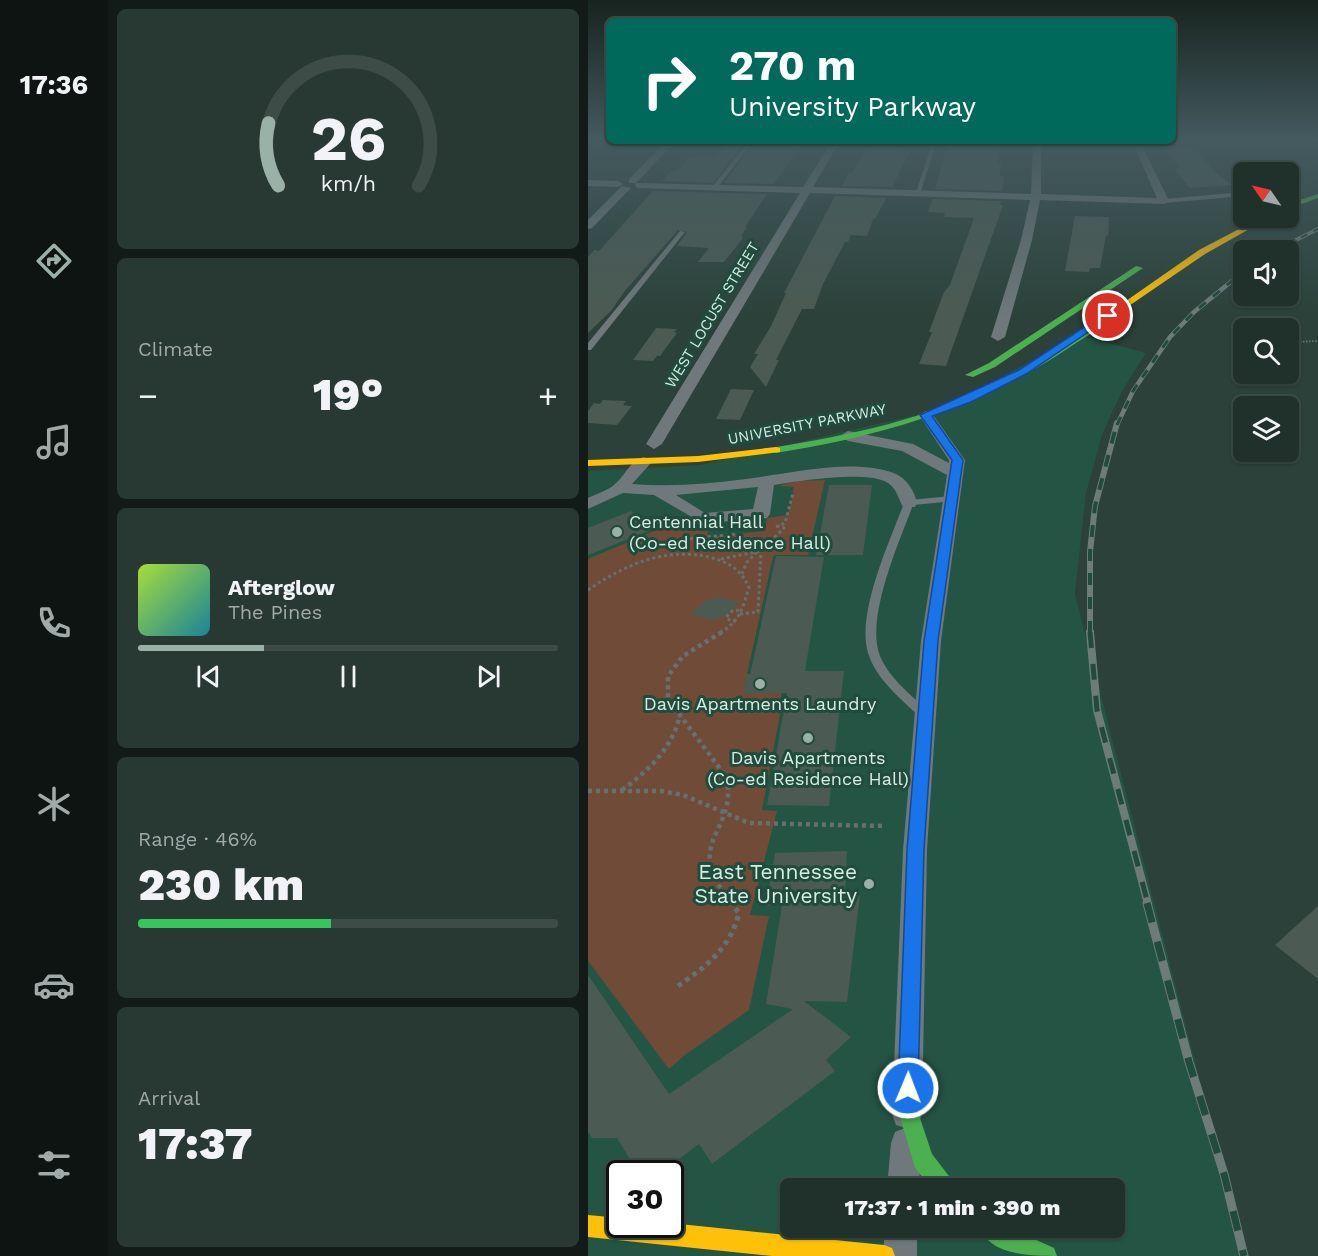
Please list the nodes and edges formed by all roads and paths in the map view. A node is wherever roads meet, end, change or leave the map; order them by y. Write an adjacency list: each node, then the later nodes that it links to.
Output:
1 (614, 200): 7 (street)
2 (801, 200): 23 (street, WEST LOCUST STREET)
3 (1034, 200): 13 (street)
4 (1119, 200): 6 (street)
5 (1180, 200): 6 (lane)
6 (1164, 201)
7 (588, 226)
8 (1246, 228): 12 (main road, UNIVERSITY PARKWAY)
9 (682, 232): 16 (lane)
10 (1155, 258): 11 (main road)
11 (1136, 270): 12 (main road); 17 (main road)
12 (1165, 277): 19 (main road, UNIVERSITY PARKWAY)
13 (998, 337)
14 (1318, 341): 15 (path)
15 (1299, 342)
16 (588, 348)
17 (961, 379)
18 (911, 405): 19 (main road)
19 (926, 415): 20 (main road, UNIVERSITY PARKWAY); 26 (street)
20 (848, 436): 24 (main road, UNIVERSITY PARKWAY); 26 (street)
21 (675, 442): 23 (main road)
22 (635, 444): 23 (main road)
23 (654, 444): 24 (main road)
24 (644, 462): 25 (main road, UNIVERSITY PARKWAY); 28 (street)
25 (588, 463)
26 (956, 473): 30 (street)
27 (767, 481): 29 (street); 29 (street); 31 (street)
28 (621, 488): 29 (street); 32 (street)
29 (660, 492)
30 (952, 499): 31 (lane); 41 (street)
31 (909, 503): 41 (lane)
32 (588, 504)
33 (777, 526): 34 (path)
34 (759, 552): 35 (path); 36 (path); 38 (path)
35 (718, 560): 36 (path); 37 (path)
36 (742, 574): 38 (path)
37 (588, 590)
38 (741, 612): 39 (path); 39 (path)
39 (737, 621): 40 (path)
40 (680, 714): 43 (path); 44 (path)
41 (925, 715): 47 (street)
42 (588, 791): 43 (path)
43 (621, 791): 44 (path)
44 (725, 814): 45 (path); 46 (path)
45 (885, 826)
46 (678, 986)
47 (908, 1110): 48 (street); 49 (main road)
48 (904, 1178)
49 (936, 1178)
50 (588, 1226): 53 (main road)
51 (906, 1238): 54 (street)
52 (1005, 1238): 55 (main road)
53 (885, 1256)
54 (900, 1256)
55 (1046, 1256)

